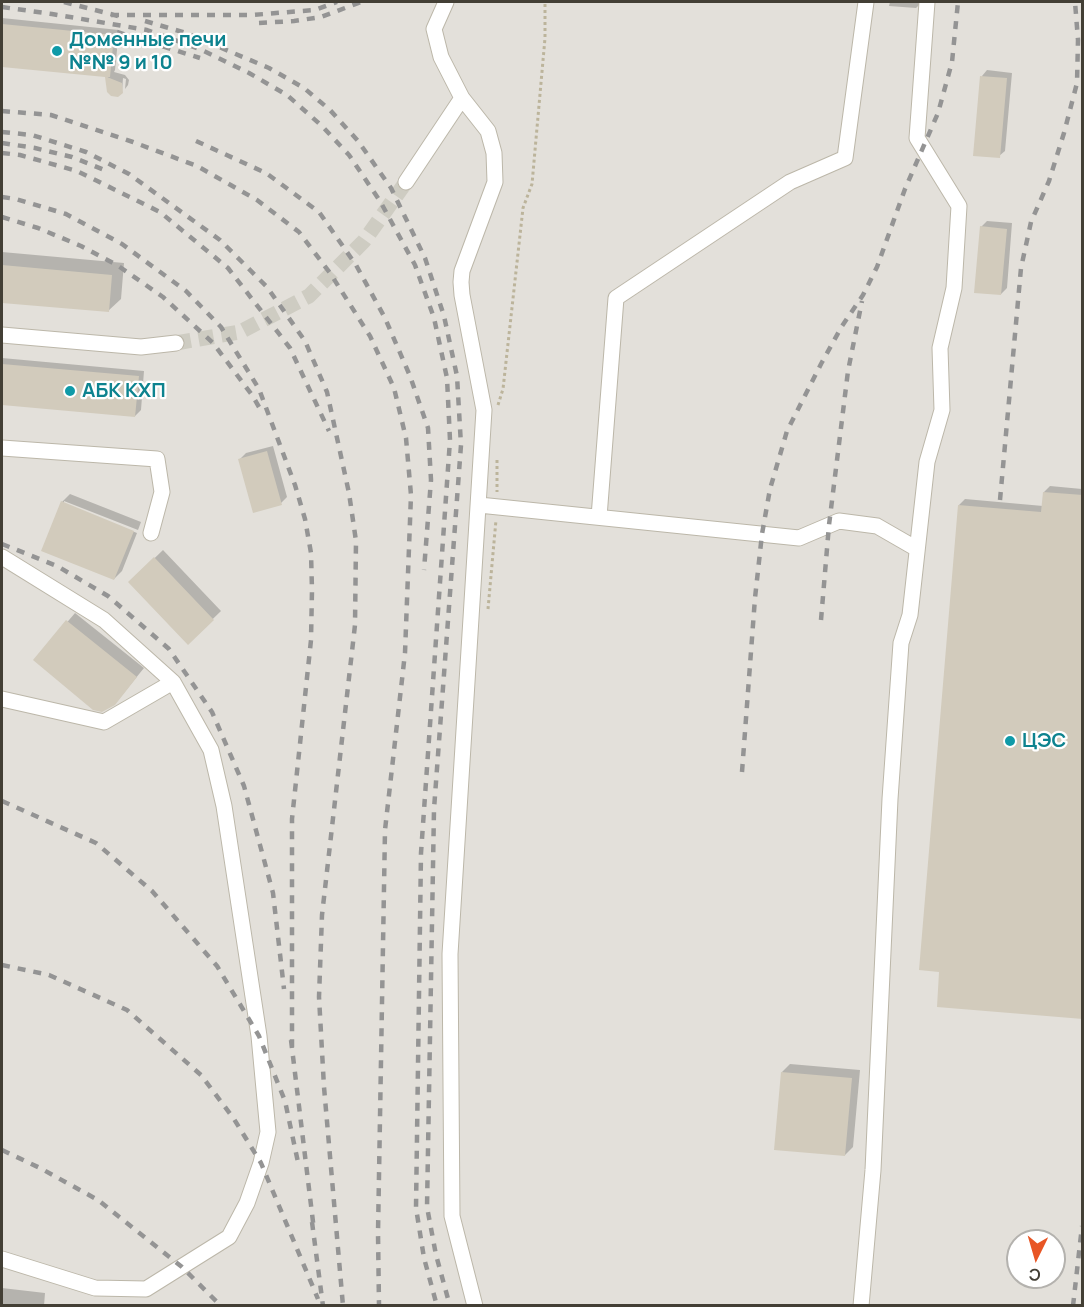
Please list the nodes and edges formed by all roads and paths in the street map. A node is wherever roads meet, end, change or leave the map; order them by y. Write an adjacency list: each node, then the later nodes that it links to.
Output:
1 (446, 2): 5 (lane)
2 (545, 2): 9 (path)
3 (866, 2): 14 (lane)
4 (927, 2): 16 (lane)
5 (462, 98): 6 (lane); 12 (lane)
6 (406, 182)
7 (2, 335): 8 (lane)
8 (176, 343)
9 (497, 410)
10 (2, 448): 15 (lane)
11 (497, 453): 13 (path)
12 (479, 505): 13 (lane); 22 (lane)
13 (497, 506): 14 (lane); 18 (path)
14 (599, 517): 16 (lane)
15 (151, 532)
16 (917, 549): 23 (lane)
17 (2, 557): 19 (lane)
18 (488, 612)
19 (173, 682): 20 (lane); 21 (lane)
20 (2, 699)
21 (2, 1259)
22 (475, 1305)
23 (861, 1305)

